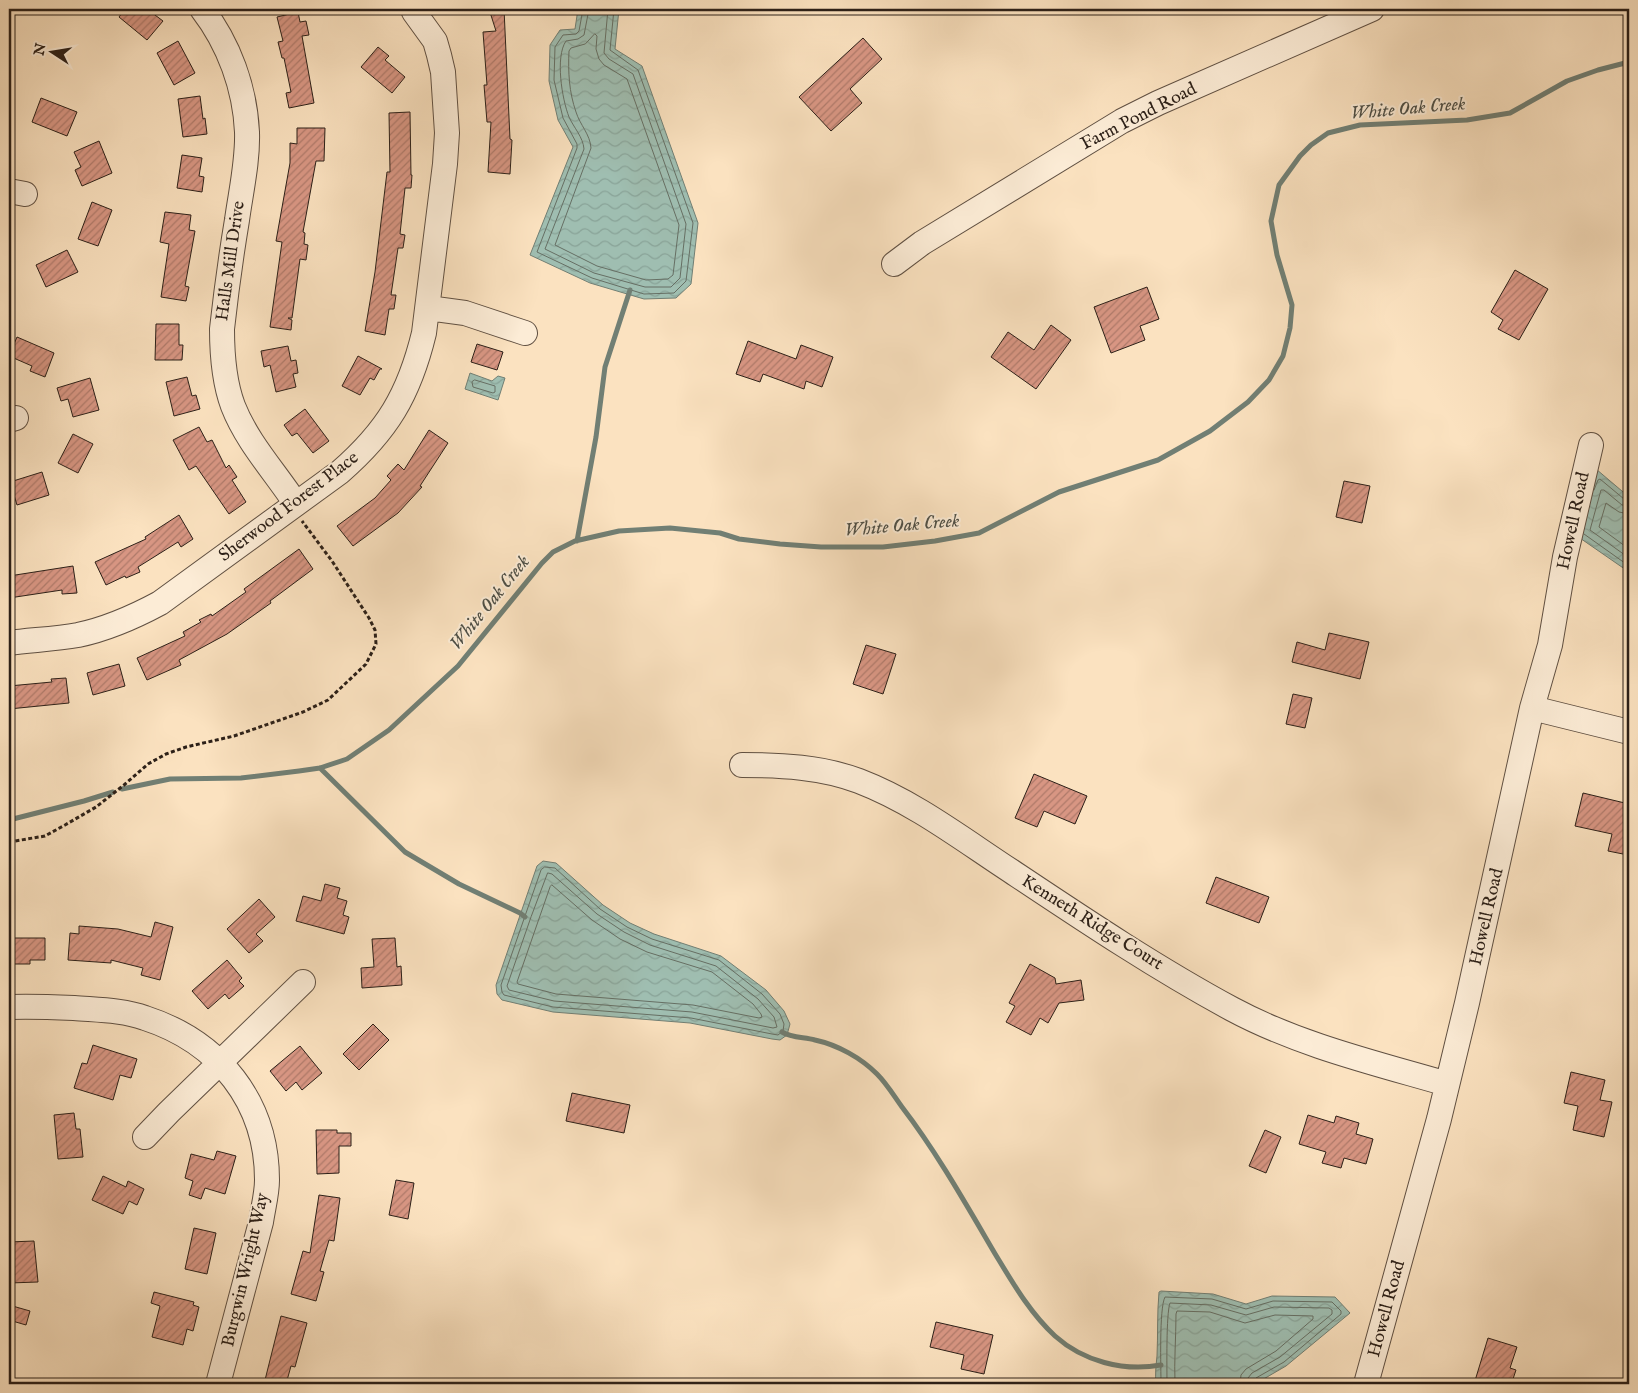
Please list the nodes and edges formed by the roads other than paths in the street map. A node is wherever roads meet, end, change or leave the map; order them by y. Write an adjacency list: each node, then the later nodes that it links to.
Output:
1 (202, 9): 8 (street, Halls Mill Drive)
2 (1372, 9): 4 (street, Farm Pond Road)
3 (414, 12): 5 (street, Sherwood Forest Place)
4 (894, 264)
5 (428, 308): 6 (street); 8 (street, Sherwood Forest Place)
6 (525, 333)
7 (1591, 445): 10 (street, Howell Road)
8 (296, 504): 9 (street, Sherwood Forest Place)
9 (9, 643)
10 (1532, 708): 11 (street); 16 (street, Howell Road)
11 (1629, 732)
12 (742, 765): 16 (street, Kenneth Ridge Court)
13 (303, 982): 15 (street)
14 (9, 1007): 15 (street, Burgwin Wright Way)
15 (220, 1063): 17 (street); 18 (street, Burgwin Wright Way)
16 (1447, 1084): 19 (street, Howell Road)
17 (145, 1137)
18 (218, 1384)
19 (1366, 1384)

